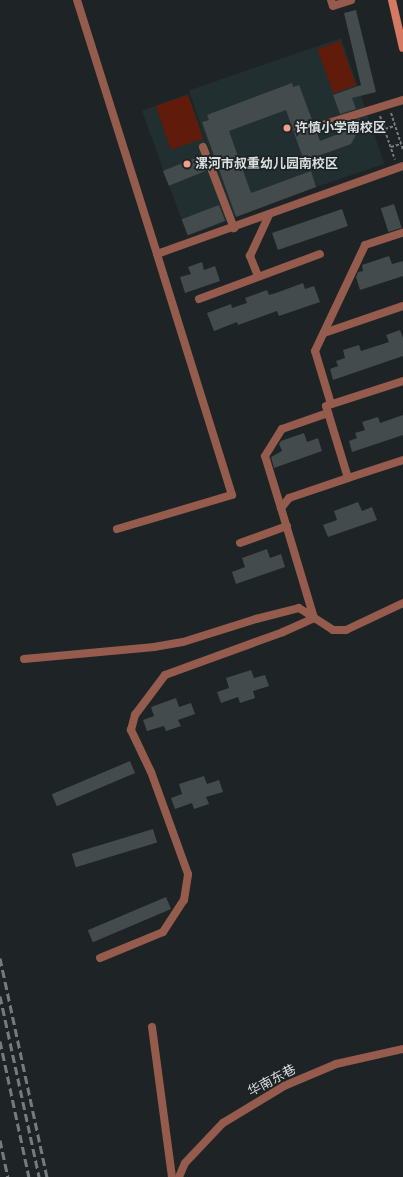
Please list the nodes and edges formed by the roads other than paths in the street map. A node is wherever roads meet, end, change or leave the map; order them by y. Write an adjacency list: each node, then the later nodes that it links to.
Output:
1 (77, 0): 13 (street)
2 (331, 0): 3 (street)
3 (351, 0)
4 (392, 0): 5 (main road)
5 (403, 48)
6 (403, 100): 7 (street)
7 (325, 124)
8 (204, 147): 11 (street)
9 (401, 167): 10 (street)
10 (269, 215): 11 (street); 15 (street)
11 (234, 228): 13 (street)
12 (403, 233): 18 (street)
13 (157, 254): 26 (street)
14 (320, 254): 15 (street)
15 (258, 276): 16 (street)
16 (199, 300)
17 (403, 306): 18 (street)
18 (324, 333): 20 (street)
19 (403, 381): 20 (street)
20 (331, 404): 21 (street)
21 (328, 412): 23 (street); 24 (street)
22 (403, 460): 23 (street)
23 (348, 478): 24 (street)
24 (281, 508): 25 (street)
25 (287, 526): 27 (street); 29 (street)
26 (117, 529)
27 (240, 543)
28 (403, 603): 29 (street)
29 (314, 618): 30 (street); 31 (street)
30 (24, 659)
31 (100, 958)
32 (152, 1028): 34 (street)
33 (403, 1049): 35 (street, 华南东巷)
34 (172, 1177)
35 (179, 1177)

